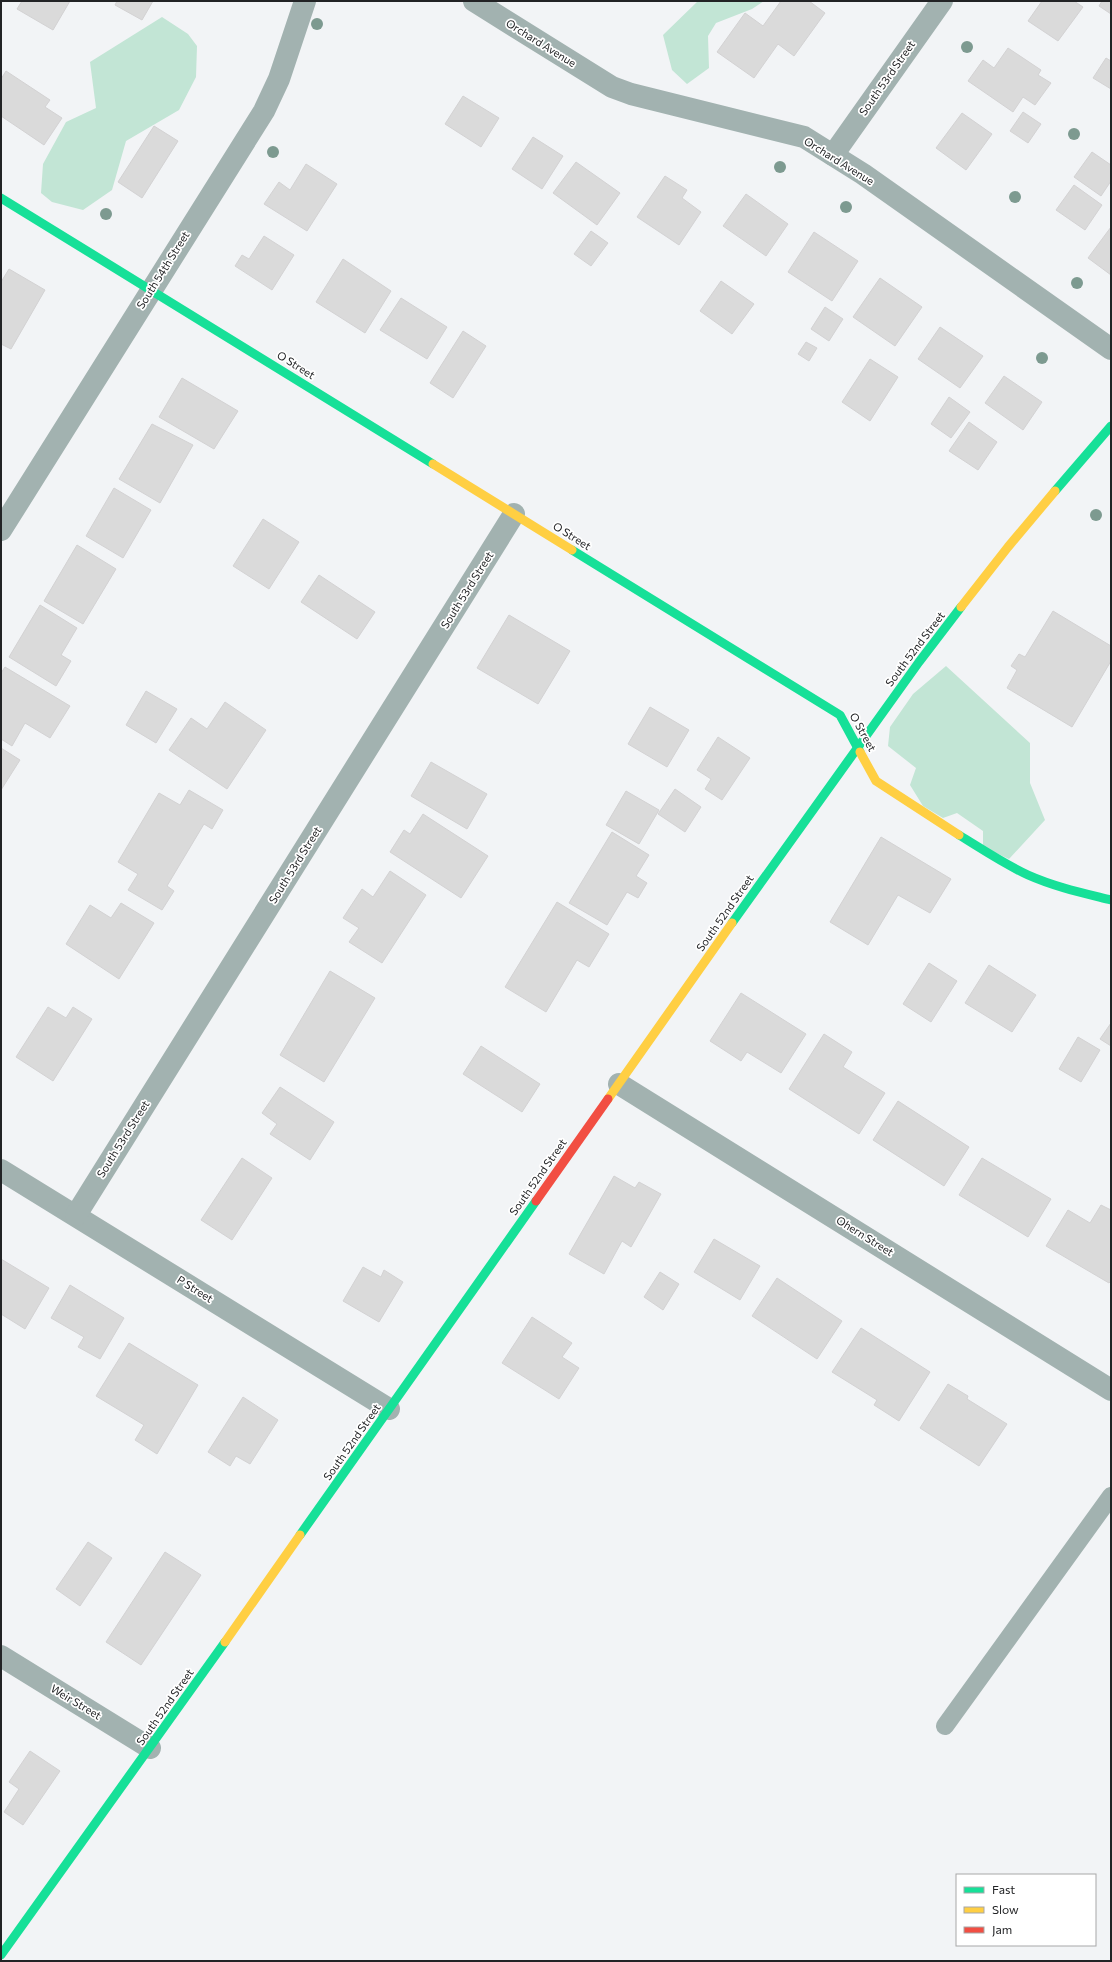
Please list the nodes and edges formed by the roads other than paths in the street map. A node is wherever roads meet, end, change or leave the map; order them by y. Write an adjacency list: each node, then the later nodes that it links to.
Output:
1 (305, 1): 6 (street, South 54th Street)
2 (474, 1): 4 (street, Orchard Avenue)
3 (942, 1): 4 (street, South 53rd Street)
4 (833, 155): 7 (street, Orchard Avenue)
5 (1, 198): 6 (street, O Street)
6 (151, 290): 9 (street, O Street); 10 (street, South 54th Street)
7 (1111, 349)
8 (1111, 426): 11 (street, South 52nd Street)
9 (514, 514): 11 (street, O Street); 15 (street, South 53rd Street)
10 (1, 530)
11 (858, 748): 12 (street, O Street); 13 (street, South 52nd Street)
12 (1111, 900)
13 (619, 1084): 16 (street, Ohern Street); 17 (street, South 52nd Street)
14 (1, 1170): 15 (street, P Street)
15 (76, 1215): 17 (street, P Street)
16 (1111, 1390)
17 (390, 1409): 21 (street, South 52nd Street)
18 (1111, 1496): 20 (lane)
19 (1, 1656): 21 (street, Weir Street)
20 (945, 1726)
21 (150, 1748): 22 (street, South 52nd Street)
22 (1, 1955)

